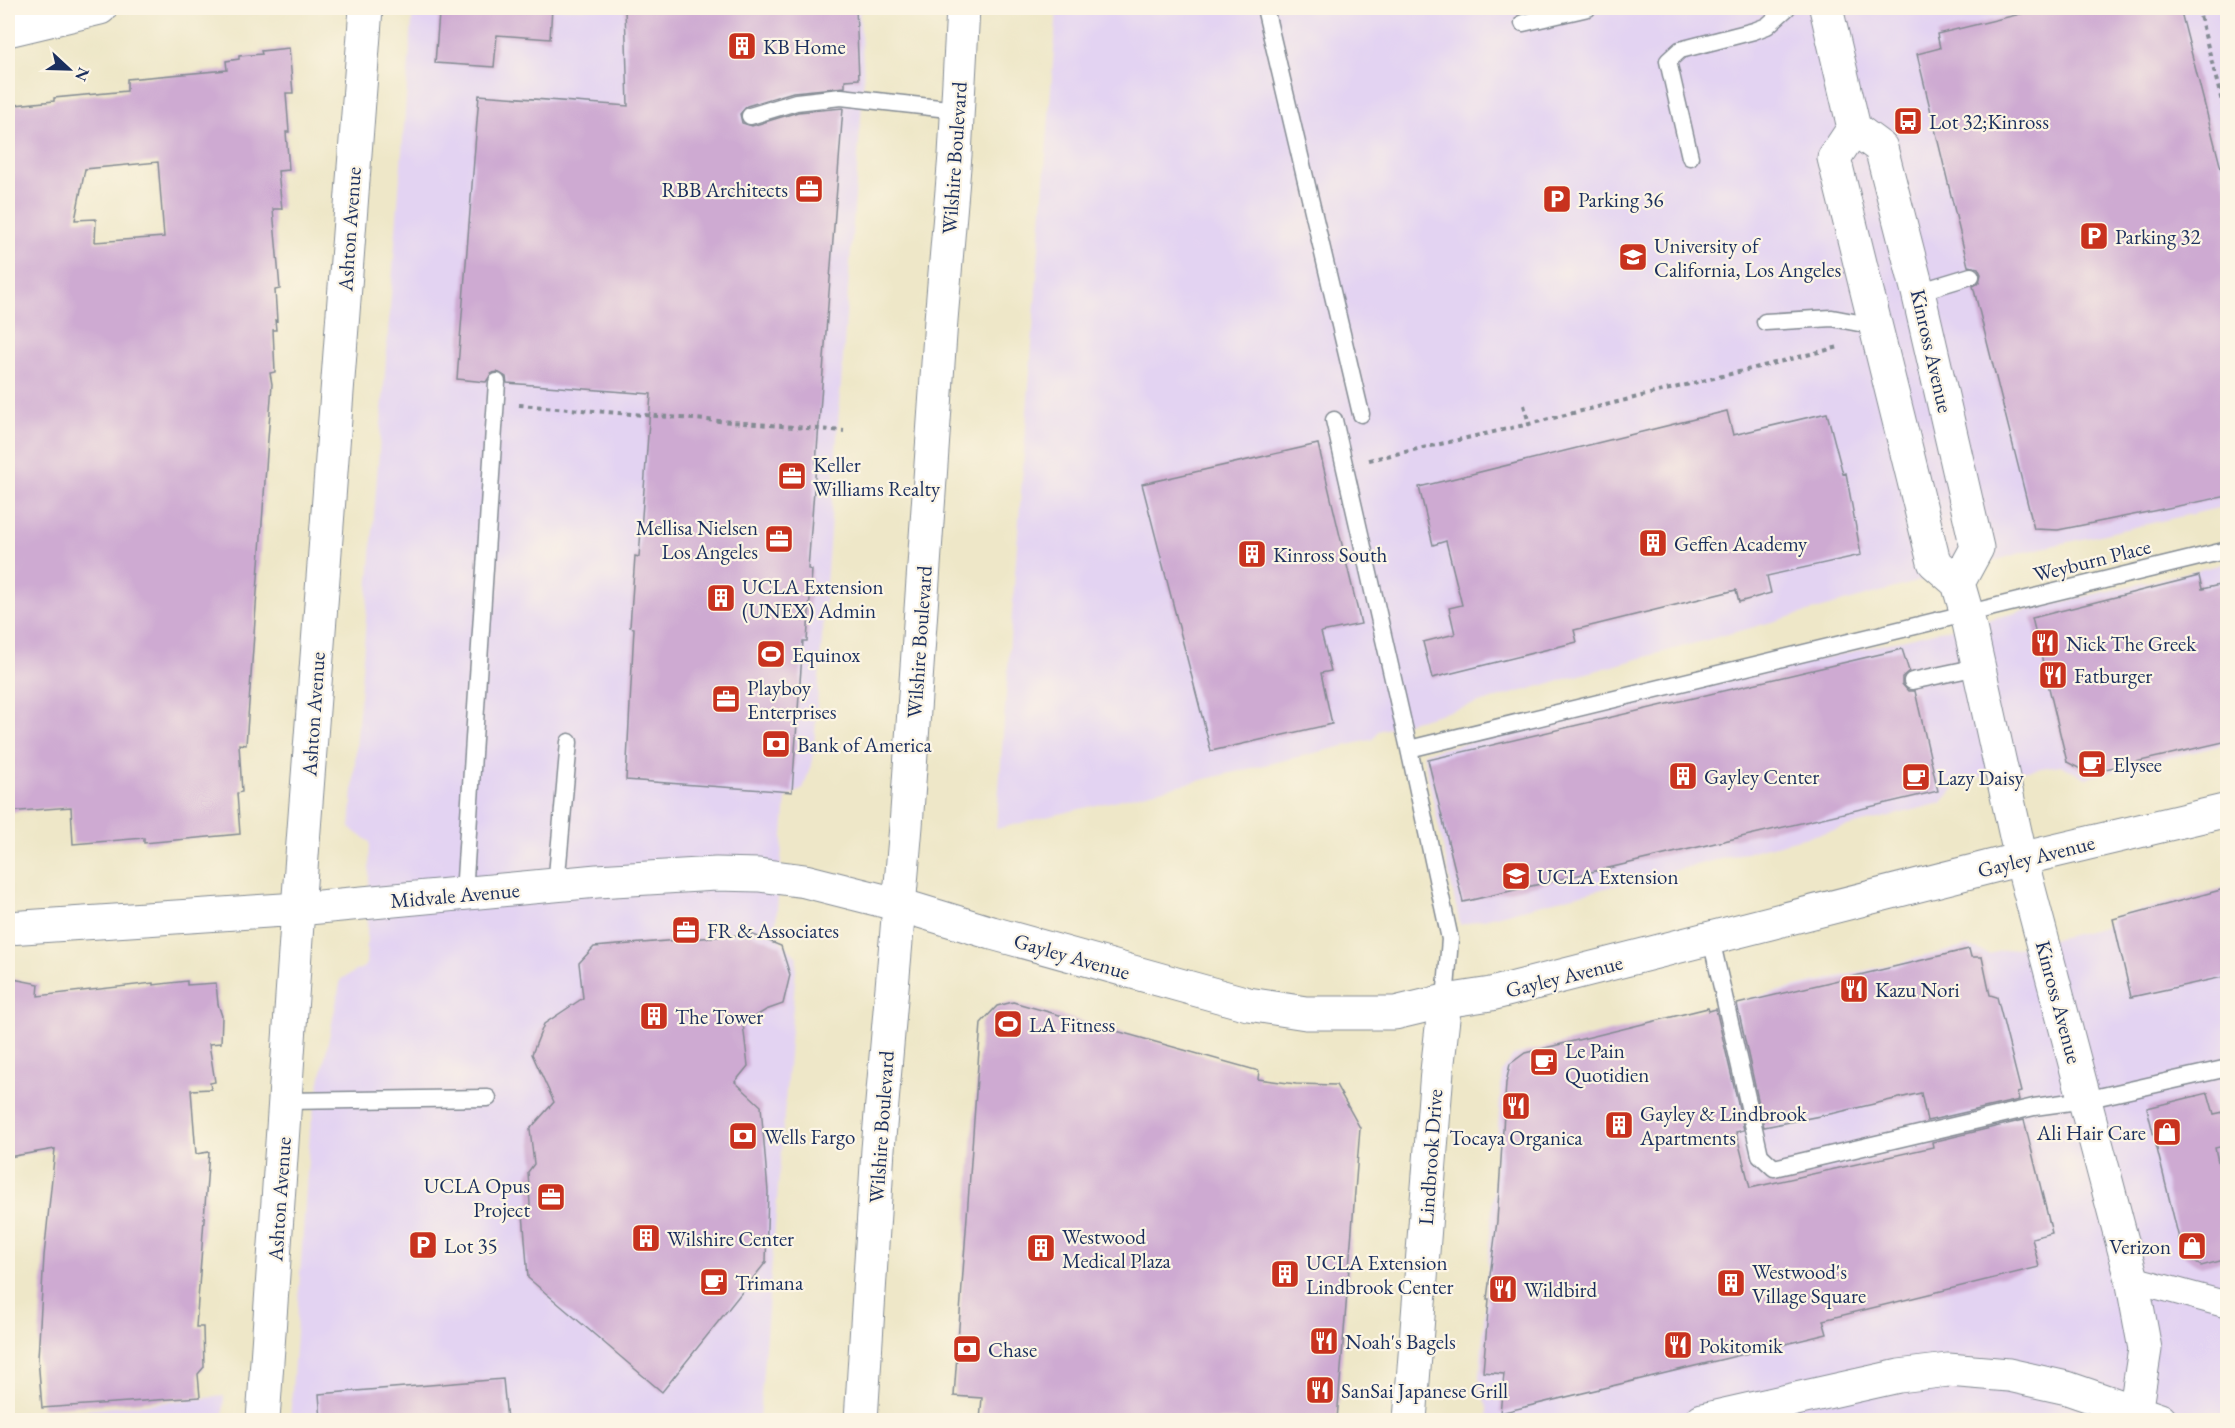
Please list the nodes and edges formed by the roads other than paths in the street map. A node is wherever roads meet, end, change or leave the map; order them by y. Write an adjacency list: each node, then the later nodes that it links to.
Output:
1 (100, 8): 9 (street)
2 (366, 8): 32 (street, Ashton Avenue)
3 (963, 8): 10 (street, Wilshire Boulevard)
4 (1265, 8): 19 (lane)
5 (1588, 8): 8 (lane)
6 (1787, 8): 13 (lane)
7 (1826, 8): 12 (street)
8 (1523, 23)
9 (8, 30)
10 (957, 110): 11 (lane); 31 (street, Wilshire Boulevard)
11 (750, 116)
12 (1854, 128): 15 (street, Kinross Avenue); 17 (street)
13 (1690, 157)
14 (1971, 276): 15 (lane)
15 (1918, 292): 22 (street, Kinross Avenue)
16 (1765, 322): 17 (lane)
17 (1875, 326): 22 (street)
18 (496, 382): 30 (lane)
19 (1361, 414)
20 (1334, 420): 26 (lane)
21 (2228, 550): 22 (lane, Weyburn Place)
22 (1963, 598): 23 (street, Kinross Avenue); 26 (lane, Weyburn Place)
23 (1978, 667): 24 (lane); 28 (street, Kinross Avenue)
24 (1912, 681)
25 (569, 742): 29 (lane)
26 (1409, 749): 35 (lane)
27 (2228, 810): 28 (street, Gayley Avenue)
28 (2021, 859): 34 (street, Gayley Avenue); 38 (street, Kinross Avenue)
29 (556, 886): 30 (street, Midvale Avenue); 31 (street, Midvale Avenue)
30 (464, 894): 32 (street, Midvale Avenue)
31 (900, 905): 35 (street, Gayley Avenue); 44 (street, Wilshire Boulevard)
32 (298, 909): 33 (street, Midvale Avenue); 39 (street, Ashton Avenue)
33 (8, 928)
34 (1711, 939): 35 (street, Gayley Avenue); 38 (lane)
35 (1445, 1001): 45 (street, Lindbrook Drive)
36 (2228, 1068): 38 (lane)
37 (488, 1098): 39 (lane)
38 (2085, 1100): 40 (street, Kinross Avenue)
39 (286, 1101): 43 (street, Ashton Avenue)
40 (2132, 1279): 41 (street); 42 (street, Kinross Avenue)
41 (2228, 1305)
42 (2143, 1417): 46 (street)
43 (262, 1420)
44 (861, 1420)
45 (1410, 1420)
46 (1702, 1420)

